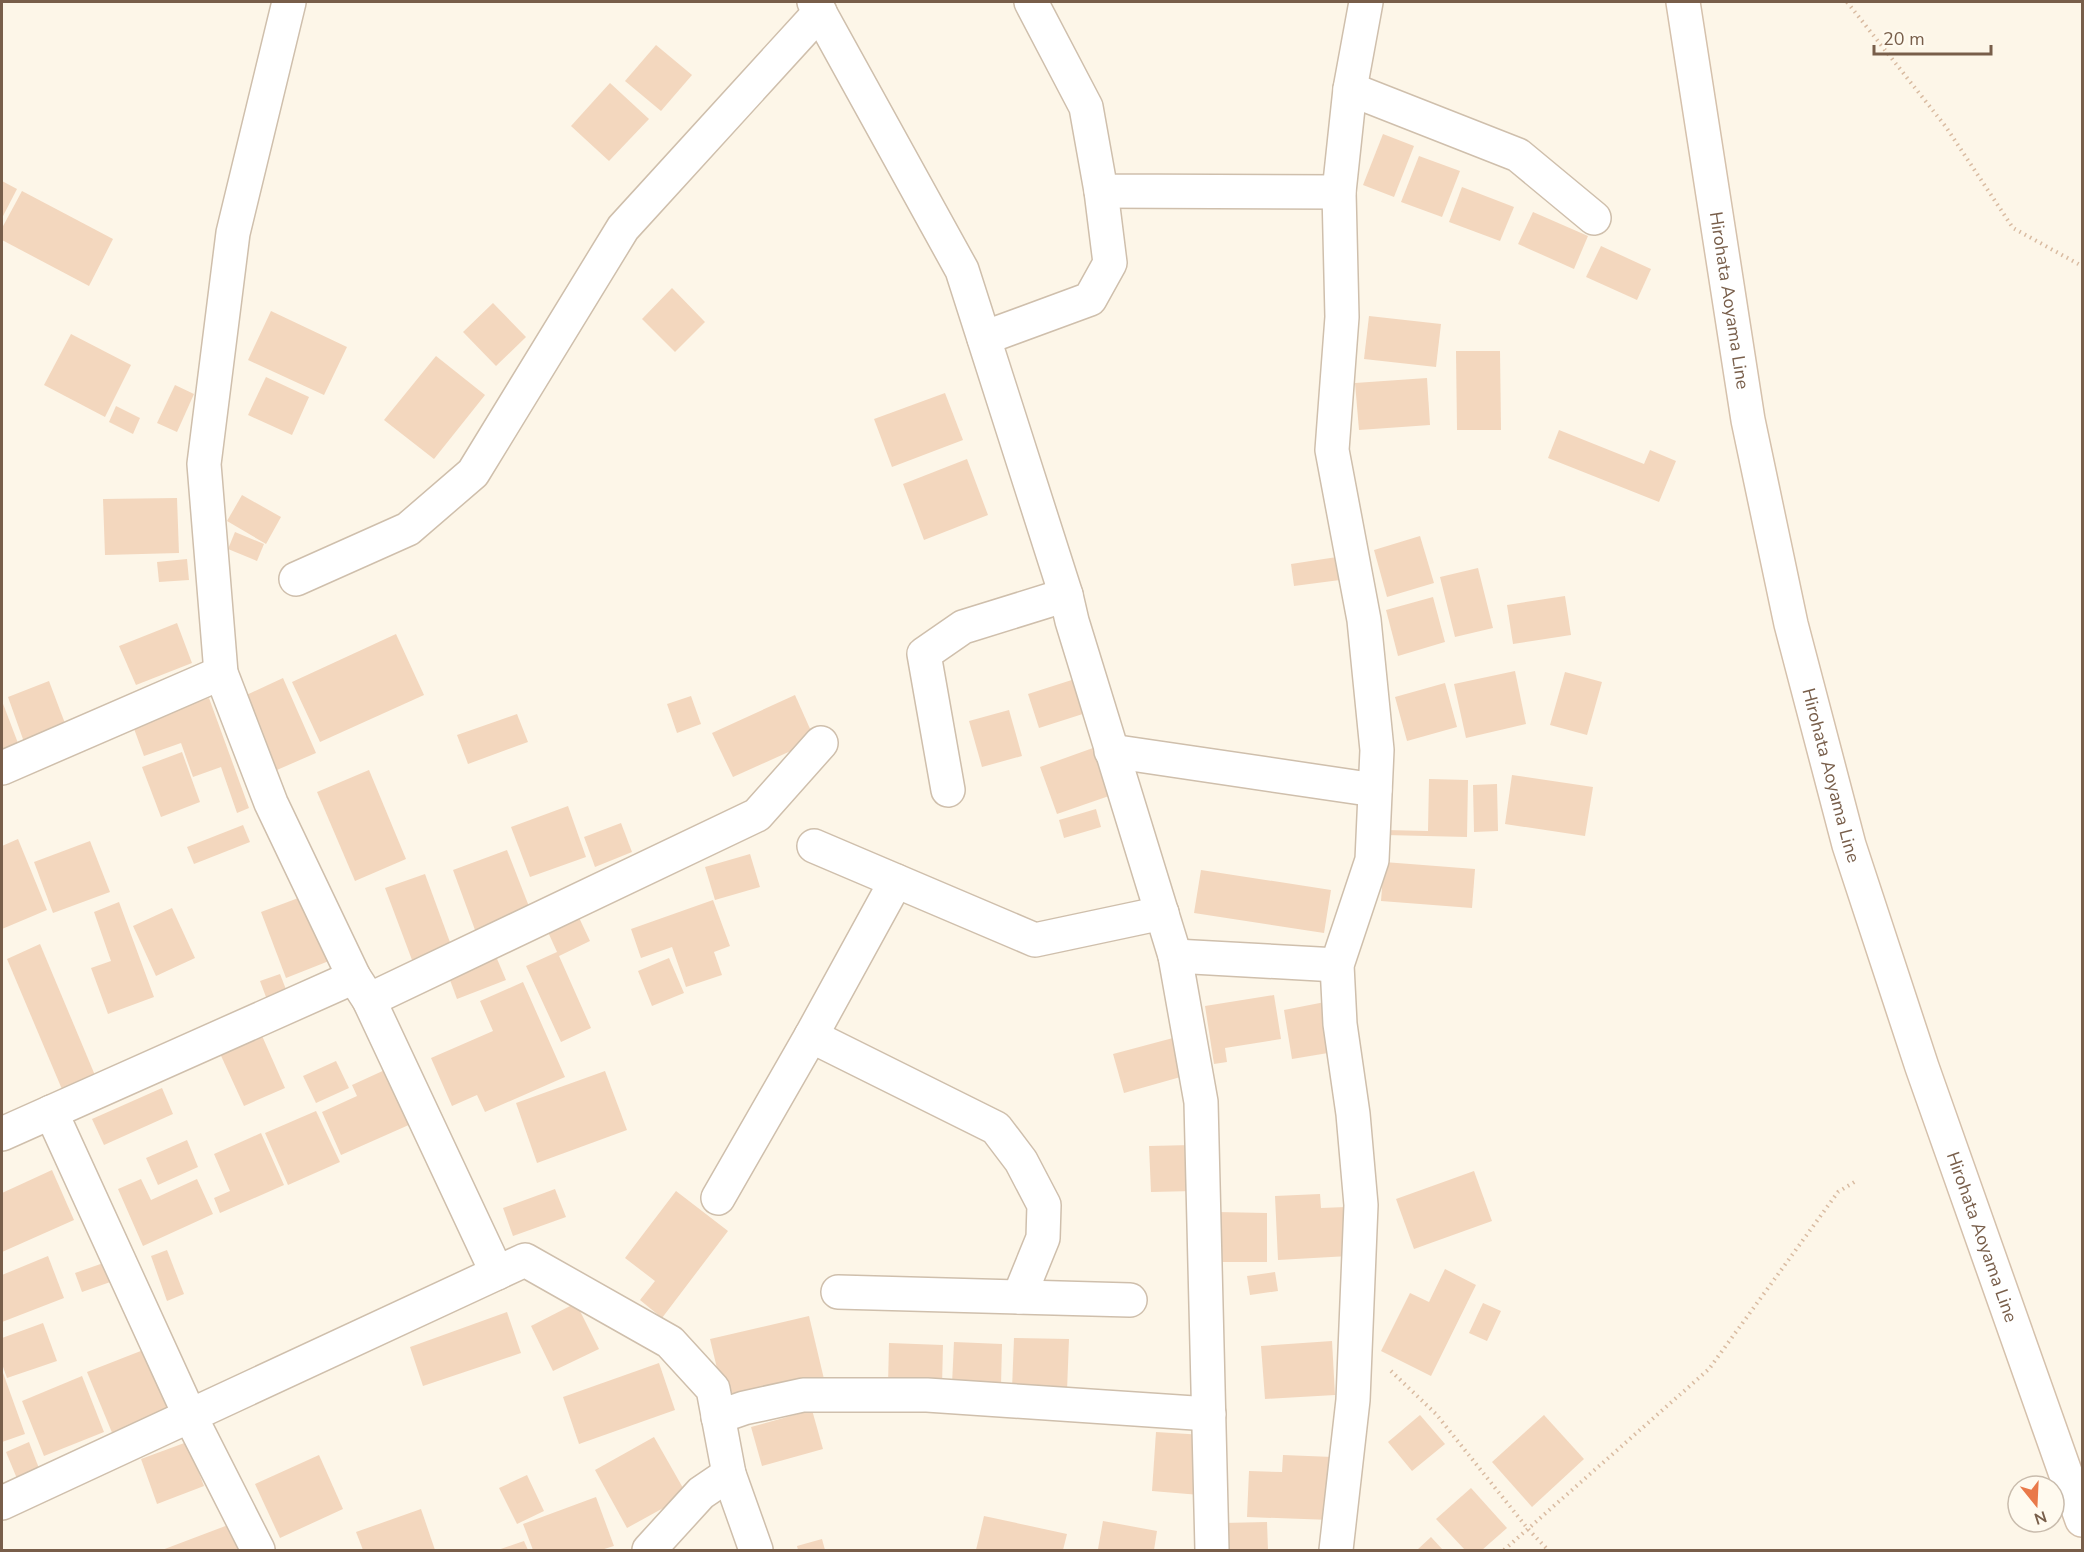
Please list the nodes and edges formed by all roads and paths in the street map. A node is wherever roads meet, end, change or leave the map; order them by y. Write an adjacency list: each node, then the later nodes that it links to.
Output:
1 (289, 2): 15 (street)
2 (1031, 2): 8 (street)
3 (1366, 2): 7 (street)
4 (1683, 2): 42 (street, Hirohata Aoyama Line)
5 (1846, 2): 11 (path)
6 (817, 7): 12 (street); 13 (street)
7 (1350, 89): 9 (street); 10 (street)
8 (1101, 191): 9 (street); 12 (street)
9 (1339, 192): 20 (street)
10 (1594, 218)
11 (2082, 266)
12 (984, 338): 14 (street)
13 (296, 579)
14 (1066, 595): 17 (street); 19 (street)
15 (221, 673): 18 (street); 26 (street)
16 (821, 743): 26 (street)
17 (1112, 750): 20 (street); 23 (street)
18 (2, 768)
19 (948, 790)
20 (1376, 790): 25 (street)
21 (814, 846): 22 (street)
22 (896, 881): 23 (street); 27 (street)
23 (1162, 913): 24 (street)
24 (1175, 956): 25 (street); 37 (street)
25 (1337, 965): 36 (street)
26 (362, 989): 28 (street); 32 (street)
27 (811, 1036): 31 (street); 34 (street)
28 (51, 1112): 29 (street); 38 (street)
29 (2, 1134)
30 (1856, 1181): 43 (path)
31 (718, 1198)
32 (496, 1273): 38 (street); 39 (street)
33 (838, 1292): 34 (street)
34 (1019, 1297): 35 (street)
35 (1130, 1300)
36 (1356, 1352): 43 (path); 48 (street)
37 (1209, 1414): 39 (street); 47 (street)
38 (190, 1416): 41 (street); 44 (street)
39 (718, 1417): 40 (street)
40 (729, 1473): 45 (street); 46 (street)
41 (2, 1503)
42 (2082, 1520)
43 (1528, 1529): 49 (path); 50 (path)
44 (258, 1551)
45 (649, 1551)
46 (756, 1551)
47 (1212, 1551)
48 (1336, 1551)
49 (1504, 1551)
50 (1548, 1551)

